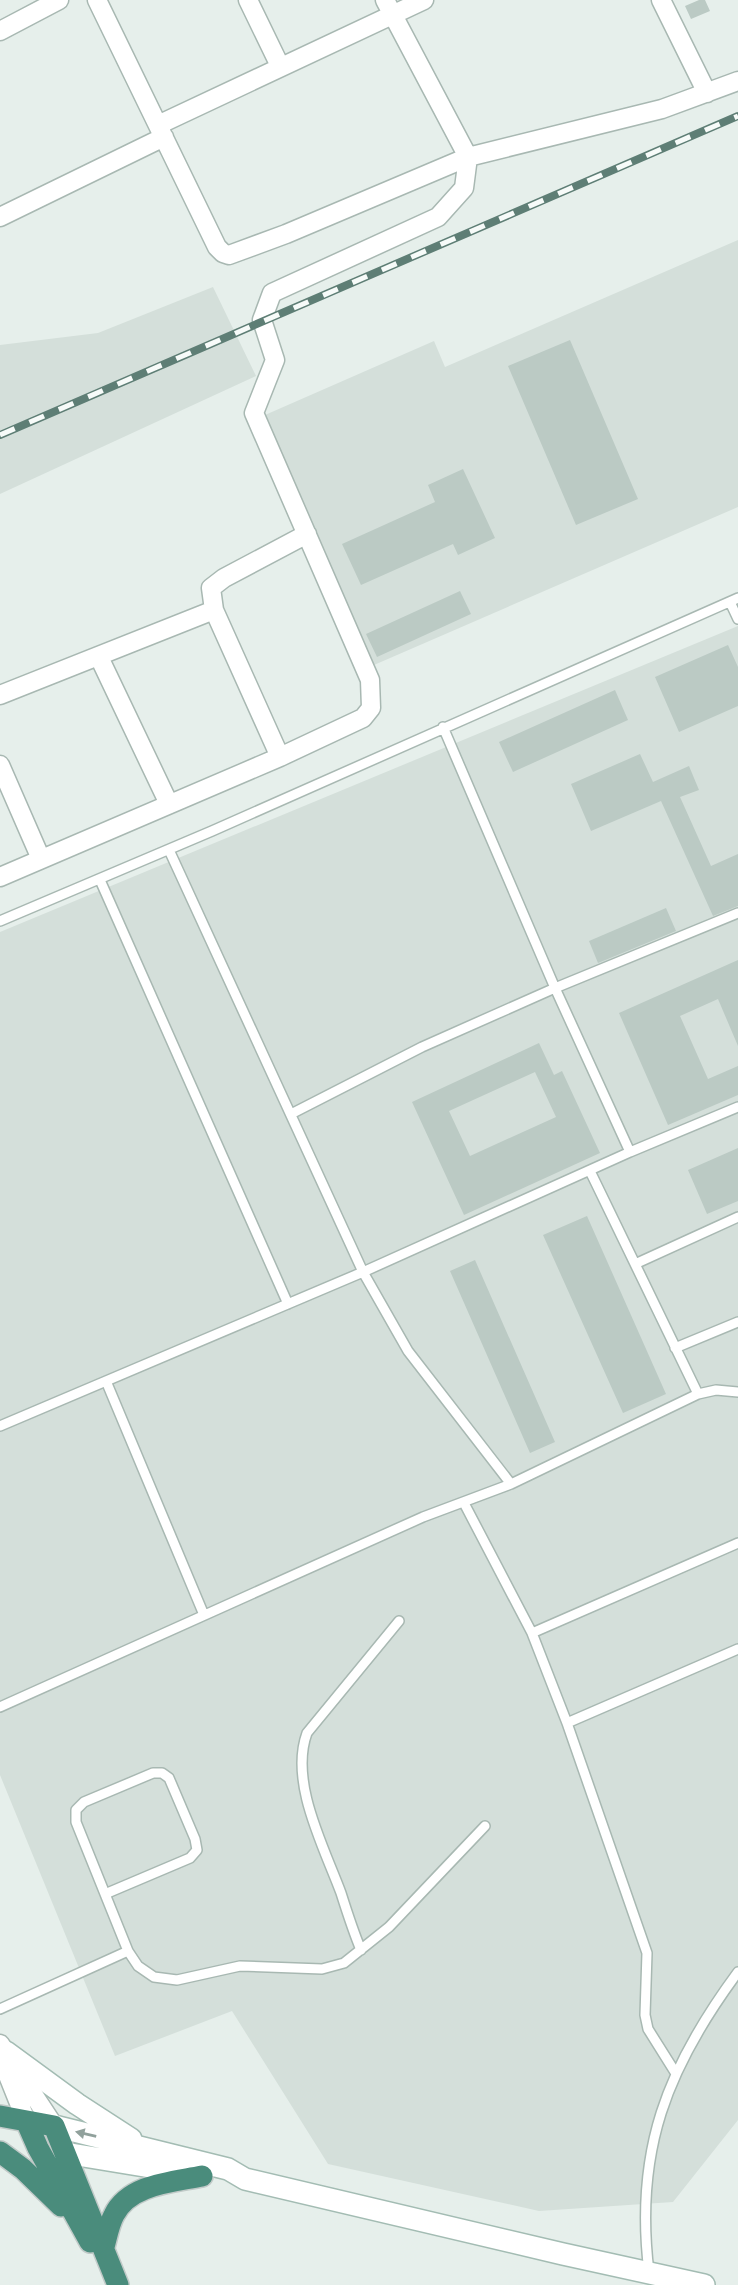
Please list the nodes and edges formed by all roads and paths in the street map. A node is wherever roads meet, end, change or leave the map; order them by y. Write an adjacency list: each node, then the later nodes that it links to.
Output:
1 (59, 0): 7 (street)
2 (97, 0): 11 (street)
3 (248, 0): 8 (street)
4 (424, 0): 6 (street)
5 (661, 0): 10 (street)
6 (389, 8): 8 (street); 12 (street)
7 (0, 31)
8 (280, 66): 11 (street)
9 (738, 81): 10 (street)
10 (707, 93): 12 (street)
11 (161, 131): 12 (street); 13 (street)
12 (468, 157): 14 (street)
13 (0, 217)
14 (307, 534): 16 (street); 21 (street)
15 (734, 600): 17 (lane); 20 (lane)
16 (214, 610): 18 (street); 21 (street)
17 (738, 619)
18 (99, 657): 19 (street); 23 (street)
19 (0, 695)
20 (443, 727): 24 (lane); 30 (lane)
21 (280, 757): 23 (street)
22 (0, 765): 25 (street)
23 (169, 804): 25 (street)
24 (169, 850): 27 (lane); 32 (lane)
25 (41, 859): 26 (street)
26 (0, 877)
27 (100, 880): 29 (lane); 38 (lane)
28 (738, 913): 30 (lane)
29 (0, 921)
30 (555, 988): 32 (lane); 33 (lane)
31 (738, 1107): 33 (lane)
32 (291, 1114): 37 (lane)
33 (630, 1152): 34 (lane)
34 (590, 1171): 36 (lane); 37 (lane)
35 (738, 1217): 36 (lane)
36 (635, 1265): 40 (lane)
37 (363, 1272): 38 (lane); 45 (lane)
38 (288, 1304): 41 (lane)
39 (738, 1321): 40 (lane)
40 (675, 1348): 43 (lane)
41 (106, 1381): 44 (lane); 48 (lane)
42 (738, 1392): 43 (lane)
43 (698, 1394): 45 (lane)
44 (0, 1426)
45 (511, 1484): 46 (lane)
46 (464, 1503): 48 (lane); 50 (lane)
47 (738, 1543): 50 (lane)
48 (204, 1615): 52 (lane)
49 (399, 1622): 56 (lane)
50 (532, 1633): 53 (lane)
51 (738, 1649): 53 (lane)
52 (0, 1707)
53 (567, 1723): 61 (lane)
54 (485, 1826): 56 (lane)
55 (105, 1894): 55 (lane); 57 (lane)
56 (361, 1950): 57 (lane)
57 (128, 1951): 59 (lane)
58 (738, 1972): 61 (lane)
59 (0, 2009)
60 (2, 2050): 63 (street); 64 (street); 67 (main road)
61 (675, 2072): 74 (lane)
62 (0, 2116): 63 (highway)
63 (27, 2123): 64 (highway); 66 (highway)
64 (54, 2126): 67 (main road, one-way to 64); 69 (highway)
65 (0, 2140): 66 (highway)
66 (38, 2148): 69 (highway); 72 (highway)
67 (145, 2148): 71 (main road)
68 (0, 2152): 72 (highway)
69 (65, 2153): 70 (main road); 73 (highway)
70 (202, 2176): 71 (main road); 73 (highway)
71 (245, 2179): 74 (main road)
72 (82, 2229): 75 (highway)
73 (104, 2247): 75 (highway)
74 (649, 2272): 76 (main road)
75 (118, 2285)
76 (704, 2285)

